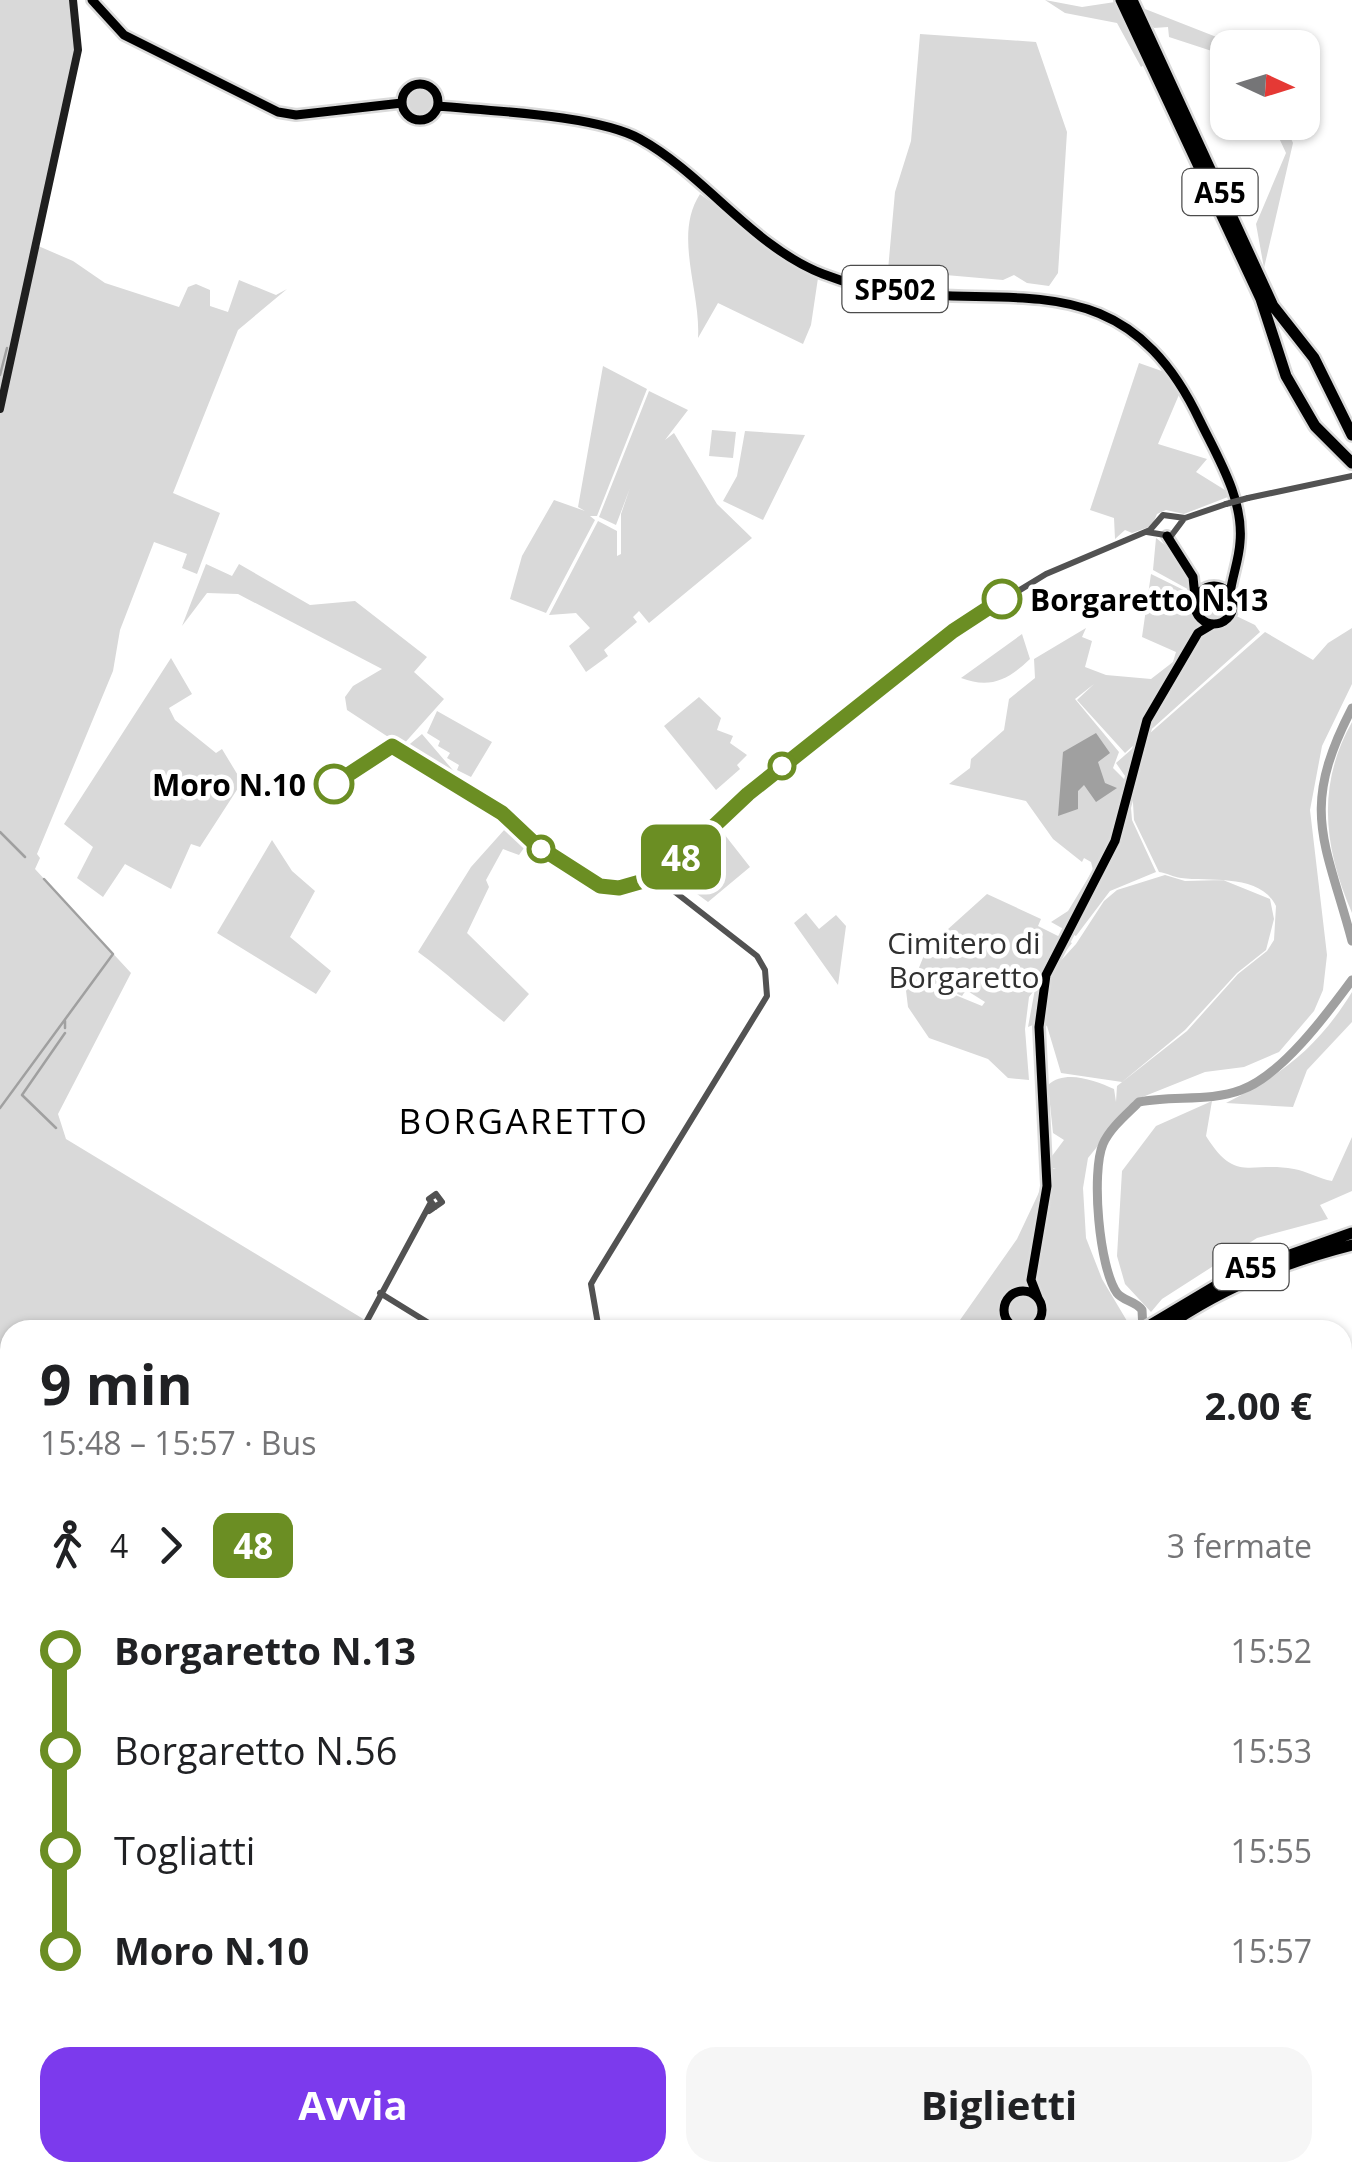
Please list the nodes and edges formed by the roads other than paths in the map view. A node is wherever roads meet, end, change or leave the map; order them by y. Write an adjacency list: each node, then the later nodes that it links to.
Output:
1 (74, 0): 7 (main road)
2 (92, 0): 5 (main road, SP502)
3 (1121, 0): 9 (highway, A55)
4 (1132, 0): 8 (highway, A55)
5 (402, 103): 6 (main road, SP502); 6 (main road, SP502)
6 (438, 106): 12 (main road, SP502)
7 (0, 409)
8 (1352, 435)
9 (1352, 463)
10 (1352, 476): 11 (street, bridge)
11 (1171, 526): 13 (main road); 29 (street)
12 (1237, 561): 14 (main road); 15 (main road, SP502)
13 (1193, 576): 14 (main road); 16 (main road)
14 (1212, 586): 15 (main road); 16 (main road)
15 (1230, 594): 18 (main road, SP502)
16 (1195, 600): 17 (main road)
17 (1197, 614): 18 (main road); 19 (main road)
18 (1213, 624): 19 (main road, SP502)
19 (1198, 633): 23 (main road, SP502)
20 (431, 1208): 25 (street)
21 (1352, 1232): 32 (highway, A55)
22 (1352, 1245): 33 (highway, A55)
23 (1032, 1273): 24 (main road, SP502); 26 (main road, SP502)
24 (1017, 1292): 26 (main road); 30 (main road, SP502)
25 (380, 1293): 27 (street); 28 (street)
26 (1038, 1298): 31 (main road, SP502)
27 (367, 1320)
28 (424, 1320)
29 (597, 1320)
30 (1009, 1320)
31 (1038, 1320)
32 (1170, 1320)
33 (1173, 1320)

